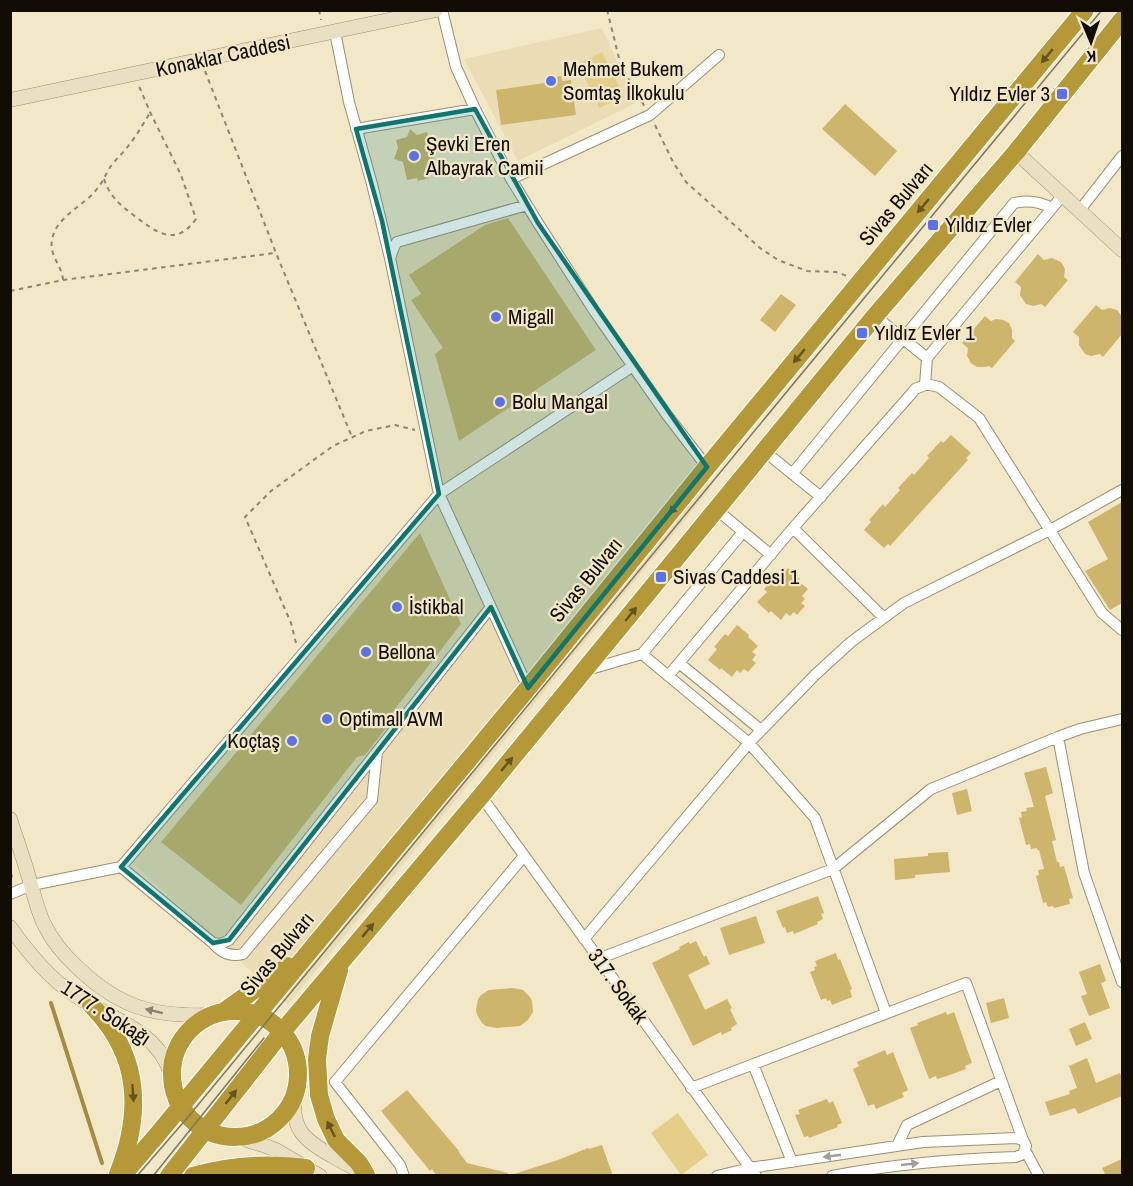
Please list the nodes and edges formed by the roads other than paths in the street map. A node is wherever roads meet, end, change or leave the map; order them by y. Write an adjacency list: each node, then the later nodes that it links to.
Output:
1 (436, 10): 5 (street, Konaklar Caddesi)
2 (442, 10): 8 (street)
3 (1084, 10): 25 (highway, Sivas Bulvarı, one-way to 25)
4 (1122, 20): 10 (highway)
5 (335, 32): 7 (street, Konaklar Caddesi); 9 (street)
6 (719, 55): 12 (street)
7 (10, 100)
8 (475, 109): 9 (street); 12 (street)
9 (356, 129): 18 (street)
10 (1016, 152): 13 (street); 19 (highway)
11 (1122, 156): 16 (street)
12 (511, 179): 14 (street)
13 (1063, 195): 15 (street); 16 (street)
14 (527, 205): 18 (street); 22 (street)
15 (1051, 208): 20 (street); 21 (street)
16 (1080, 210): 17 (street)
17 (1122, 250)
18 (390, 258): 28 (street)
19 (875, 316): 20 (street); 24 (highway)
20 (903, 339): 21 (street); 26 (street)
21 (927, 358): 23 (street)
22 (633, 366): 25 (street); 28 (street)
23 (925, 385): 29 (street); 32 (street)
24 (764, 452): 26 (street); 30 (highway)
25 (707, 467): 42 (highway, Sivas Bulvarı, one-way to 42)
26 (792, 474): 29 (street)
27 (1122, 490): 32 (street)
28 (439, 494): 35 (street); 51 (street)
29 (821, 497): 31 (street)
30 (717, 510): 33 (street); 40 (highway, one-way to 30)
31 (793, 528): 34 (street); 36 (street)
32 (1050, 530): 36 (street); 37 (street)
33 (743, 532): 34 (street); 38 (street)
34 (771, 555): 39 (street)
35 (491, 607): 42 (street); 47 (street)
36 (884, 617): 44 (street)
37 (1122, 630)
38 (642, 654): 40 (street); 41 (street)
39 (679, 663): 41 (street); 44 (street)
40 (584, 671): 48 (highway, one-way to 40)
41 (668, 676): 46 (street)
42 (528, 688): 58 (highway, Sivas Bulvarı)
43 (1122, 719): 45 (street)
44 (761, 730): 46 (street)
45 (1058, 737): 52 (street); 61 (street)
46 (749, 743): 52 (street); 56 (street)
47 (377, 752): 57 (street); 57 (street)
48 (480, 796): 50 (street, 317. Sokak); 60 (highway, one-way to 48)
49 (10, 819): 53 (street, 1777. Sokağı)
50 (524, 856): 56 (street, 317. Sokak); 85 (street)
51 (121, 867): 53 (street); 57 (street)
52 (833, 868): 59 (street); 65 (street)
53 (32, 885): 54 (street); 64 (street, 1777. Sokağı, one-way to 53)
54 (10, 894)
55 (10, 927): 63 (street, 1777. Sokağı)
56 (584, 939): 59 (street, 317. Sokak)
57 (213, 943)
58 (309, 951): 64 (highway); 66 (highway, Sivas Bulvarı)
59 (598, 959): 71 (street, 317. Sokak)
60 (341, 962): 67 (highway); 81 (highway, one-way to 60)
61 (1119, 963): 62 (street)
62 (1122, 982)
63 (91, 1005): 69 (street, 1777. Sokağı); 82 (highway, one-way to 82)
64 (217, 1013): 66 (highway); 69 (highway)
65 (886, 1013): 68 (street); 70 (street)
66 (257, 1014): 67 (highway); 73 (highway, Sivas Bulvarı)
67 (282, 1032): 72 (highway); 74 (highway, one-way to 67)
68 (753, 1064): 71 (street); 78 (street)
69 (171, 1075): 73 (highway)
70 (1001, 1081): 76 (street); 77 (street)
71 (691, 1088): 80 (street, 317. Sokak)
72 (294, 1098): 75 (highway); 81 (street)
73 (180, 1107): 74 (highway); 82 (highway, Sivas Bulvarı)
74 (205, 1130): 75 (highway); 83 (highway)
75 (237, 1137): 79 (street)
76 (1024, 1145): 77 (street); 87 (street, one-way to 76); 88 (street)
77 (897, 1146): 78 (street, one-way to 78)
78 (792, 1162): 80 (street)
79 (313, 1172): 84 (highway)
80 (753, 1172): 86 (street)
81 (366, 1175)
82 (120, 1176)
83 (169, 1176)
84 (193, 1176)
85 (404, 1176)
86 (717, 1176)
87 (832, 1176)
88 (1039, 1176)

